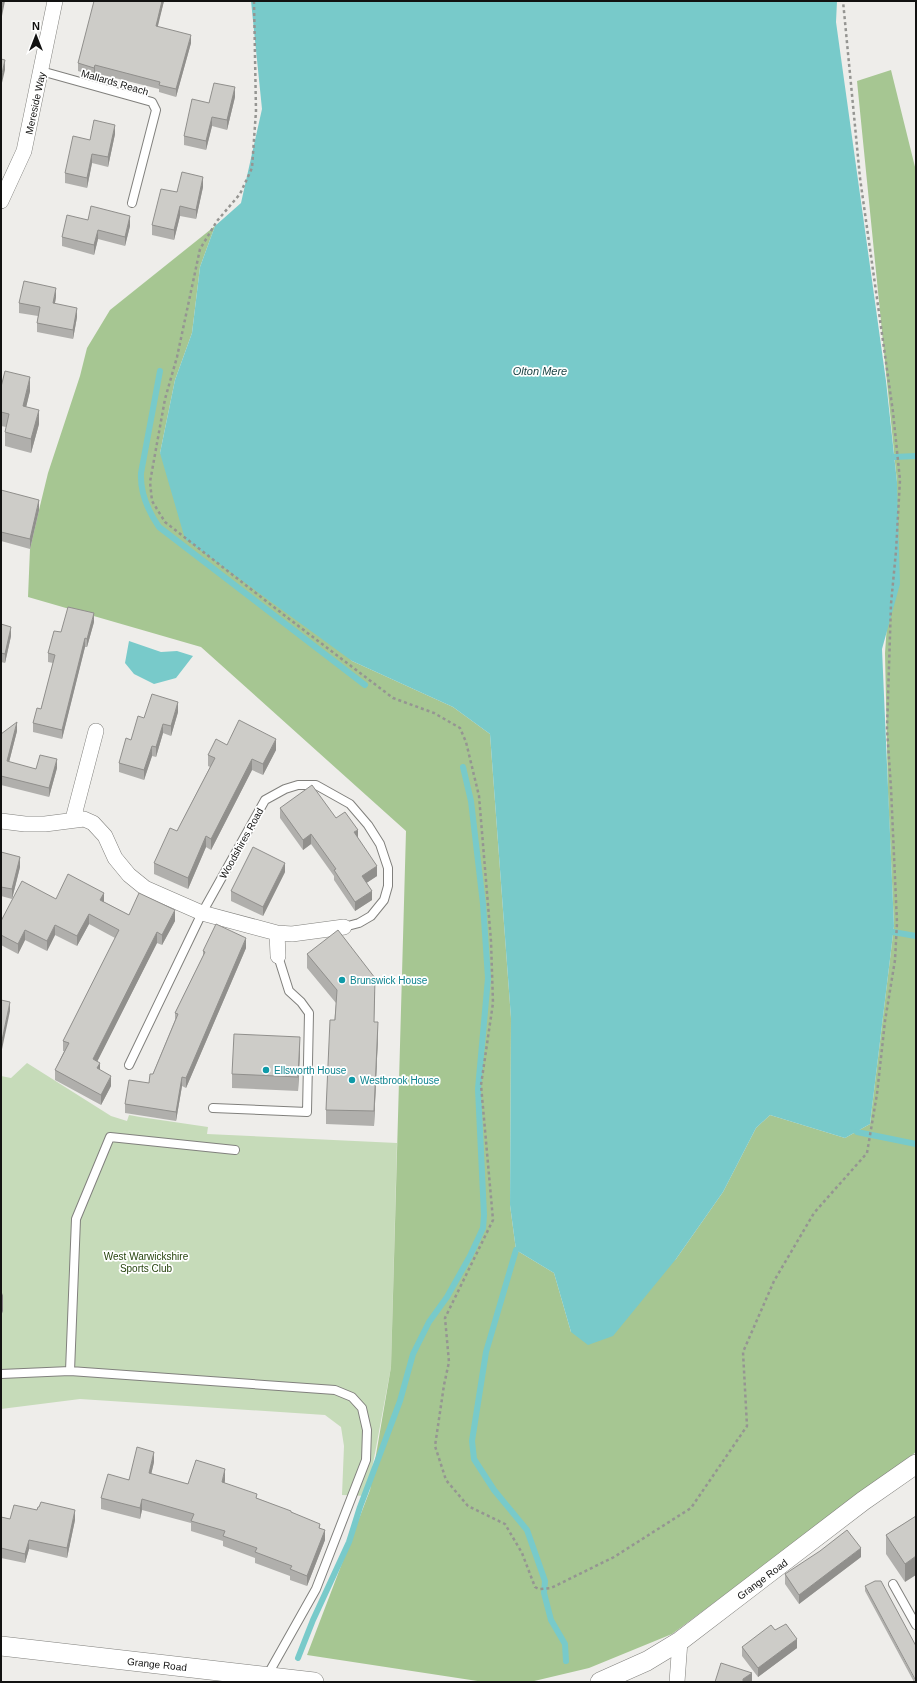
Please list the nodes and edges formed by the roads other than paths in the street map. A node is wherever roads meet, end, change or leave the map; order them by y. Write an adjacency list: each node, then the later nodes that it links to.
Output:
1 (55, 1): 2 (street, Mereside Way)
2 (42, 72): 3 (street, Mereside Way); 4 (lane, Mallards Reach)
3 (1, 201)
4 (132, 203)
5 (96, 730): 6 (street)
6 (73, 819): 7 (street, Woodshires Road); 8 (street, Woodshires Road)
7 (1, 821)
8 (202, 914): 9 (lane, Woodshires Road); 10 (street, Woodshires Road); 12 (lane, Woodshires Road)
9 (344, 927): 10 (street, Woodshires Road)
10 (277, 933): 11 (street)
11 (278, 956): 13 (lane)
12 (129, 1065)
13 (213, 1108)
14 (235, 1150): 15 (lane)
15 (70, 1371): 16 (lane); 22 (lane)
16 (1, 1374)
17 (916, 1464): 20 (street, Grange Road)
18 (893, 1584): 19 (lane)
19 (916, 1624)
20 (680, 1641): 23 (street, Grange Road); 25 (street)
21 (1, 1646): 22 (street, Grange Road)
22 (267, 1676): 24 (street, Grange Road)
23 (605, 1681)
24 (314, 1682)
25 (677, 1682)

